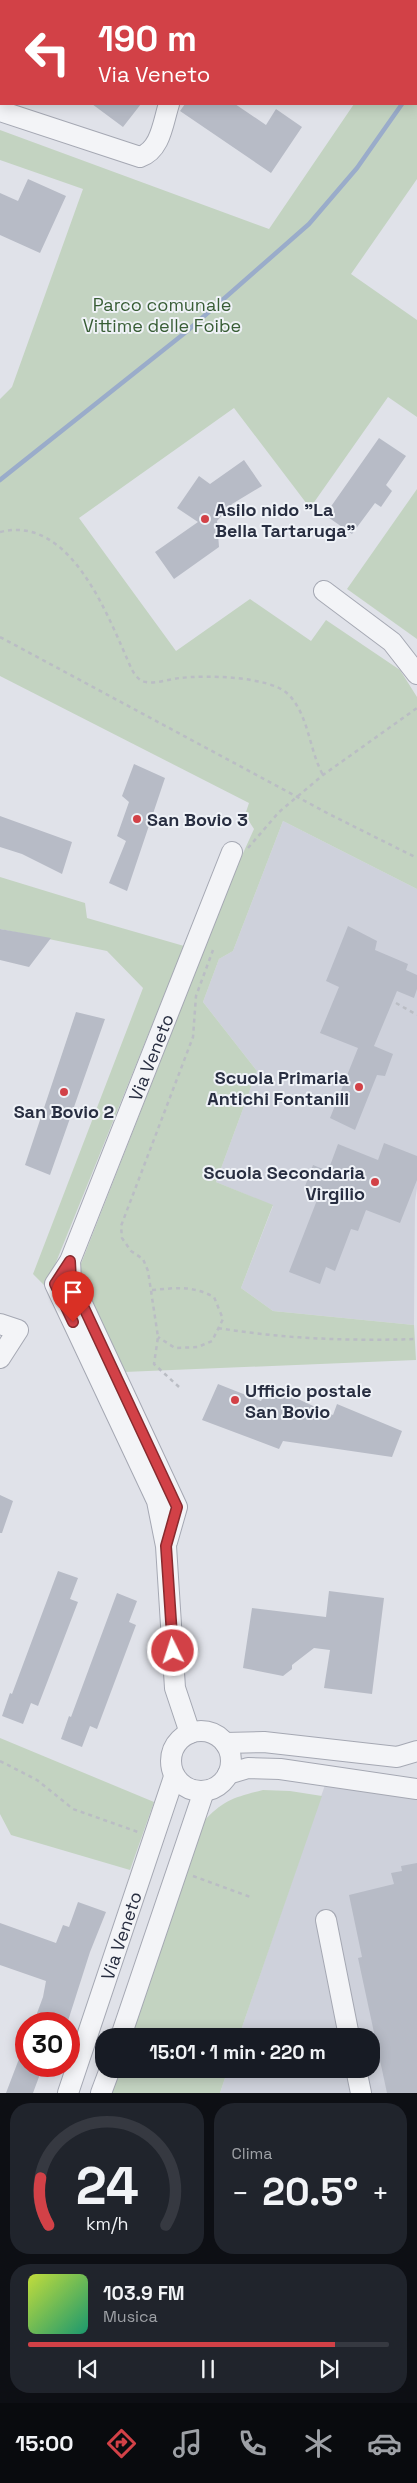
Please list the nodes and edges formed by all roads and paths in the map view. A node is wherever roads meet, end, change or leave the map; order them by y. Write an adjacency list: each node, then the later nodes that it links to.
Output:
1 (168, 105): 2 (street)
2 (0, 111)
3 (0, 532): 8 (path)
4 (324, 591): 6 (street)
5 (0, 637): 9 (path)
6 (417, 674)
7 (417, 708): 8 (path)
8 (323, 775): 9 (path)
9 (297, 796): 10 (path); 11 (path)
10 (239, 852): 22 (street, Via Veneto)
11 (417, 858)
12 (215, 943): 15 (path)
13 (396, 1003): 14 (path)
14 (417, 1014)
15 (152, 1290): 17 (path); 18 (path)
16 (0, 1324): 20 (street)
17 (218, 1328): 18 (path); 19 (path)
18 (158, 1337): 21 (path)
19 (417, 1339)
20 (0, 1358)
21 (179, 1388)
22 (190, 1733): 23 (street); 29 (street)
23 (225, 1743): 25 (street); 28 (street)
24 (417, 1752): 25 (street)
25 (397, 1758): 26 (street)
26 (417, 1760)
27 (0, 1761): 32 (path)
28 (228, 1774): 30 (street); 31 (street)
29 (174, 1777): 31 (street); 32 (street, Via Veneto)
30 (417, 1789)
31 (204, 1792): 33 (street, Via Veneto)
32 (154, 1837): 40 (street, Via Veneto)
33 (178, 1870): 34 (path); 36 (street, Via Veneto)
34 (253, 1898)
35 (326, 1920): 37 (street)
36 (124, 2028)
37 (347, 2028)
38 (107, 2078): 41 (street)
39 (358, 2078): 42 (street)
40 (68, 2093)
41 (101, 2093)
42 (361, 2093)

